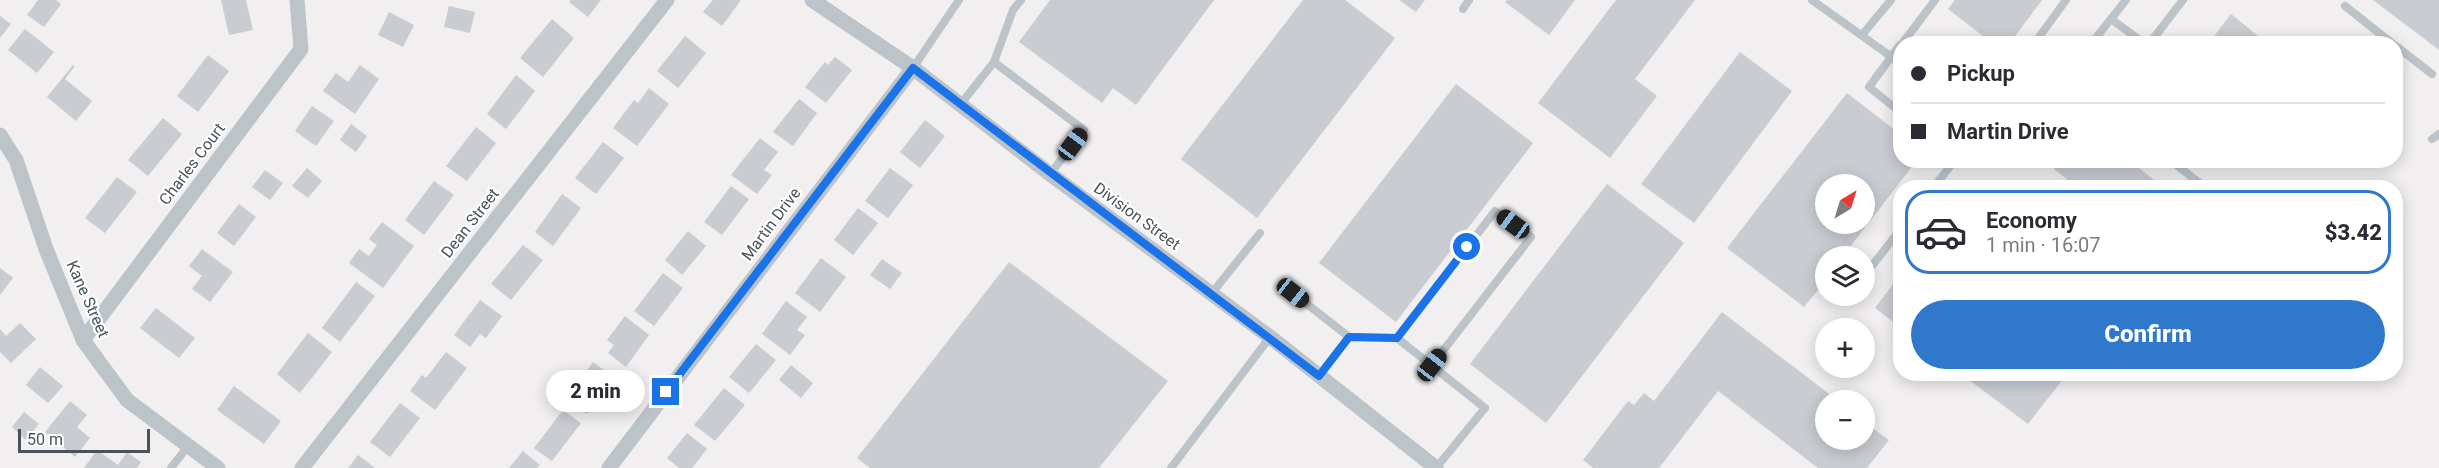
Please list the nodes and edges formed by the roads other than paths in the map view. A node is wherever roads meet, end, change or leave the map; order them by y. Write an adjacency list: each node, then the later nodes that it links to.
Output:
1 (297, 0): 44 (street, Charles Court)
2 (667, 0): 50 (street, Dean Street)
3 (812, 0): 26 (street, Division Street)
4 (959, 0): 26 (lane, Martin Drive)
5 (1021, 0): 25 (lane)
6 (1469, 0): 14 (lane)
7 (1812, 0): 16 (lane)
8 (1891, 0): 16 (lane)
9 (1935, 0): 17 (lane)
10 (2066, 0): 18 (lane)
11 (2126, 0): 15 (lane)
12 (2182, 0): 21 (lane)
13 (2345, 6): 22 (lane)
14 (1462, 9)
15 (2111, 19): 19 (lane); 20 (lane)
16 (1862, 35): 24 (lane)
17 (1907, 36)
18 (2040, 36)
19 (2097, 36)
20 (2135, 36)
21 (2153, 36)
22 (2383, 36)
23 (2403, 52): 27 (lane)
24 (1892, 57): 29 (lane)
25 (994, 62): 28 (lane); 34 (lane)
26 (913, 68): 28 (street, Division Street); 51 (street, Martin Drive)
27 (2432, 74)
28 (960, 105): 34 (street, Division Street)
29 (1893, 106)
30 (2439, 134): 32 (lane)
31 (0, 135): 44 (street, Kane Street)
32 (2432, 140)
33 (2180, 168): 35 (lane)
34 (1050, 174): 39 (street, Division Street)
35 (2196, 180)
36 (1260, 233): 39 (lane)
37 (1893, 239): 38 (lane)
38 (1875, 262)
39 (1212, 293): 41 (street, Division Street)
40 (1293, 293): 42 (lane)
41 (1270, 336): 46 (street, Division Street); 52 (lane)
42 (1349, 337): 43 (lane); 46 (lane)
43 (1397, 338): 45 (lane); 45 (lane)
44 (83, 339): 47 (street, Kane Street)
45 (1432, 365): 53 (lane)
46 (1319, 376): 53 (street, Division Street)
47 (188, 446): 48 (lane); 49 (street, Kane Street)
48 (171, 468)
49 (218, 468)
50 (302, 468)
51 (609, 468)
52 (1171, 468)
53 (1436, 468)

